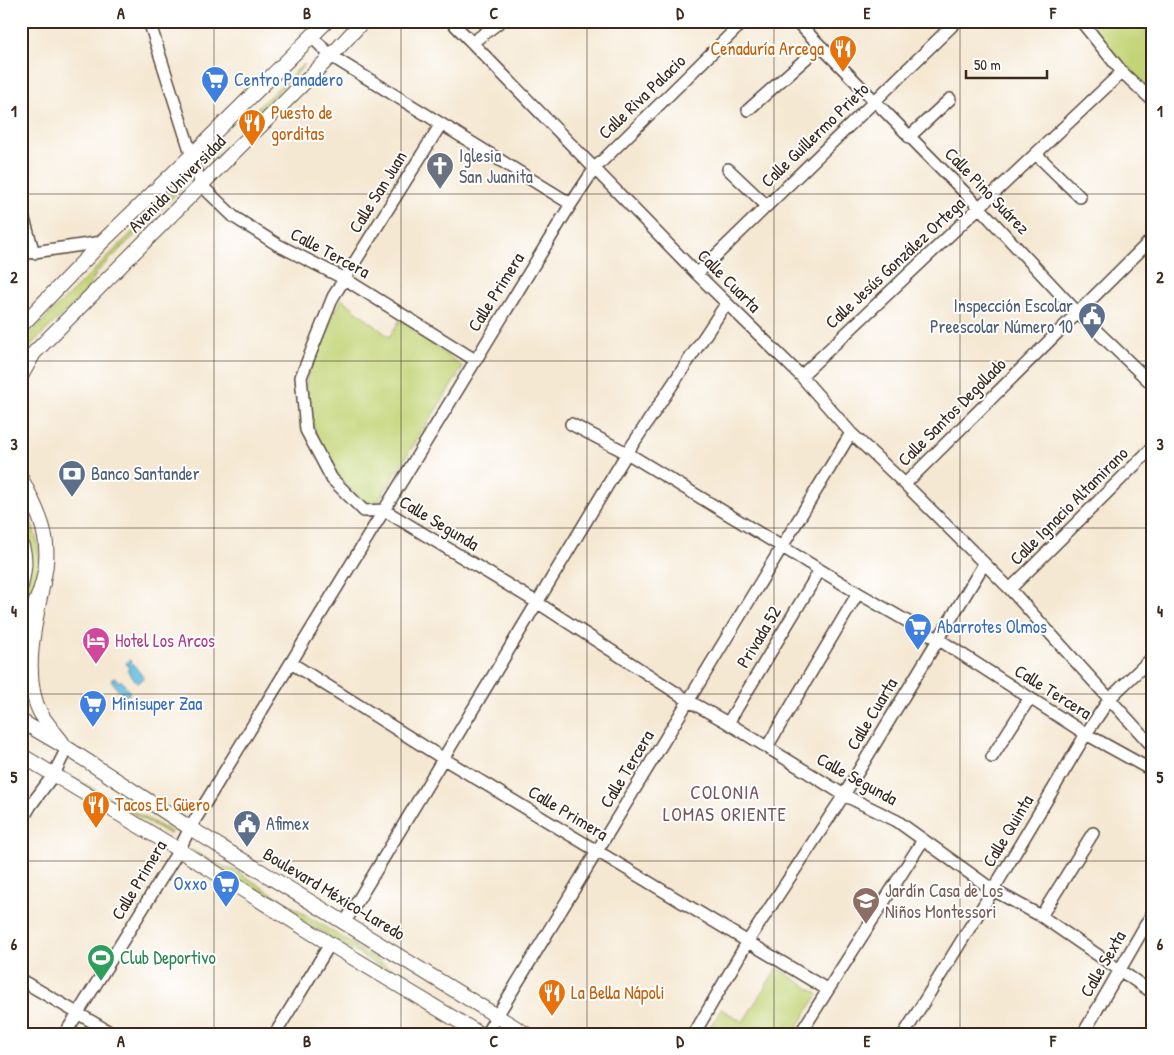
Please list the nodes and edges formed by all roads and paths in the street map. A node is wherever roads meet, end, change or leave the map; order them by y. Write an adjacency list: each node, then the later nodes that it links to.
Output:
1 (149, 21): 22 (street, Calle Tercera)
2 (327, 21): 10 (main road, Avenida Universidad)
3 (363, 21): 13 (main road, Avenida Universidad)
4 (451, 21): 11 (street, Calle Cuarta)
5 (501, 21): 11 (street)
6 (744, 21): 23 (street, Calle Riva Palacio)
7 (796, 21): 12 (street, Calle Pino Suárez)
8 (957, 21): 17 (street, Calle Guillermo Prieto)
9 (1082, 21): 14 (street)
10 (312, 37): 13 (street); 22 (main road, Avenida Universidad)
11 (473, 42): 23 (street, Calle Cuarta)
12 (820, 46): 17 (street, Calle Pino Suárez); 18 (street)
13 (332, 56): 19 (street); 25 (main road, Avenida Universidad)
14 (1122, 72): 16 (street); 21 (street, Calle Jesús González Ortega)
15 (950, 99): 20 (street)
16 (1153, 101)
17 (874, 102): 20 (street, Calle Pino Suárez); 28 (street, Calle Guillermo Prieto)
18 (748, 110)
19 (440, 124): 27 (street); 36 (street, Calle San Juan)
20 (909, 137): 29 (street, Calle Pino Suárez)
21 (1036, 154): 26 (street); 29 (street, Calle Jesús González Ortega)
22 (192, 155): 25 (street, Calle Tercera); 32 (main road, Avenida Universidad)
23 (595, 168): 27 (street, Calle Riva Palacio); 35 (street, Calle Cuarta)
24 (728, 169): 28 (street)
25 (201, 185): 36 (street, Calle Tercera); 41 (main road, Avenida Universidad)
26 (1080, 197)
27 (571, 204): 40 (street, Calle Primera)
28 (767, 206): 35 (street, Calle Guillermo Prieto)
29 (979, 207): 38 (street, Calle Pino Suárez); 42 (street, Calle Jesús González Ortega)
30 (21, 209): 33 (street)
31 (1153, 238): 38 (street, Calle Santos Degollado)
32 (102, 242): 33 (street); 39 (main road, Avenida Universidad)
33 (34, 253): 34 (street)
34 (21, 254)
35 (697, 274): 37 (street, Calle Cuarta)
36 (345, 279): 40 (street, Calle Tercera); 50 (street, Calle Segunda)
37 (726, 304): 42 (street, Calle Cuarta); 47 (street)
38 (1077, 312): 43 (street, Calle Pino Suárez); 49 (street, Calle Santos Degollado)
39 (21, 326)
40 (475, 360): 50 (street, Calle Primera)
41 (21, 376)
42 (800, 376): 45 (street, Calle Cuarta)
43 (1153, 386)
44 (571, 424): 47 (street, Calle Tercera)
45 (852, 434): 49 (street, Calle Cuarta); 51 (street, Calle Tercera)
46 (1153, 447): 57 (street, Calle Ignacio Altamirano)
47 (627, 453): 51 (street, Calle Tercera); 59 (street)
48 (21, 478): 55 (main road)
49 (905, 484): 53 (street, Calle Cuarta)
50 (384, 510): 59 (street, Calle Segunda); 63 (street, Calle Primera)
51 (782, 548): 54 (street, Calle Tercera); 66 (street, Calle Tercera)
52 (22, 552): 56 (main road)
53 (984, 564): 57 (street, Calle Cuarta); 61 (street, Calle Cuarta)
54 (820, 570): 58 (street, Calle Tercera); 68 (street, Privada 52)
55 (43, 583): 60 (main road); 72 (main road)
56 (21, 586)
57 (1010, 589): 64 (street, Calle Cuarta)
58 (858, 593): 61 (street, Calle Tercera); 70 (street)
59 (538, 603): 66 (street, Calle Segunda); 75 (street)
60 (21, 631)
61 (938, 640): 65 (street, Calle Tercera); 78 (street, Calle Cuarta)
62 (1153, 657): 64 (street, Calle Quinta)
63 (291, 663): 75 (street, Calle Primera); 81 (street, Calle Primera)
64 (1110, 698): 69 (street, Calle Quinta); 71 (street, Calle Cuarta)
65 (1029, 699): 69 (street, Calle Tercera); 74 (street)
66 (689, 700): 68 (street, Calle Segunda); 85 (street, Calle Tercera)
67 (21, 721): 72 (main road, Boulevard México-Laredo)
68 (728, 723): 70 (street, Calle Segunda)
69 (1086, 734): 76 (street, Calle Tercera); 86 (street, Calle Quinta)
70 (767, 746): 78 (street, Calle Segunda)
71 (1153, 746)
72 (67, 748): 77 (street); 81 (main road, Boulevard México-Laredo)
73 (21, 755): 77 (main road)
74 (992, 757)
75 (444, 759): 85 (street, Calle Primera); 89 (street)
76 (1153, 771)
77 (54, 774): 79 (street); 84 (main road)
78 (844, 794): 83 (street, Calle Segunda); 90 (street, Calle Cuarta)
79 (26, 802): 80 (street)
80 (21, 822)
81 (190, 828): 84 (street, Calle Primera); 89 (main road, Boulevard México-Laredo)
82 (1093, 833): 88 (street)
83 (923, 840): 86 (street, Calle Segunda); 94 (street)
84 (179, 850): 91 (main road); 96 (street, Calle Primera)
85 (598, 851): 90 (street, Calle Primera); 97 (street, Calle Tercera)
86 (993, 890): 88 (street, Calle Segunda); 106 (street, Calle Quinta)
87 (1153, 912): 92 (street, Calle Sexta)
88 (1041, 916): 92 (street, Calle Segunda)
89 (345, 922): 97 (main road, Boulevard México-Laredo)
90 (748, 941): 94 (street, Calle Primera); 104 (street, Calle Cuarta)
91 (330, 944): 100 (street); 101 (main road)
92 (1120, 970): 95 (street, Calle Segunda); 107 (street, Calle Sexta)
93 (21, 980): 96 (street)
94 (828, 990): 105 (street)
95 (1153, 994)
96 (78, 1013): 98 (street, Calle Primera); 99 (street)
97 (497, 1016): 102 (street, Calle Tercera); 103 (main road, Boulevard México-Laredo)
98 (65, 1034)
99 (113, 1034)
100 (274, 1034)
101 (480, 1034)
102 (486, 1034)
103 (526, 1034)
104 (694, 1034)
105 (800, 1034)
106 (904, 1034)
107 (1083, 1034)

